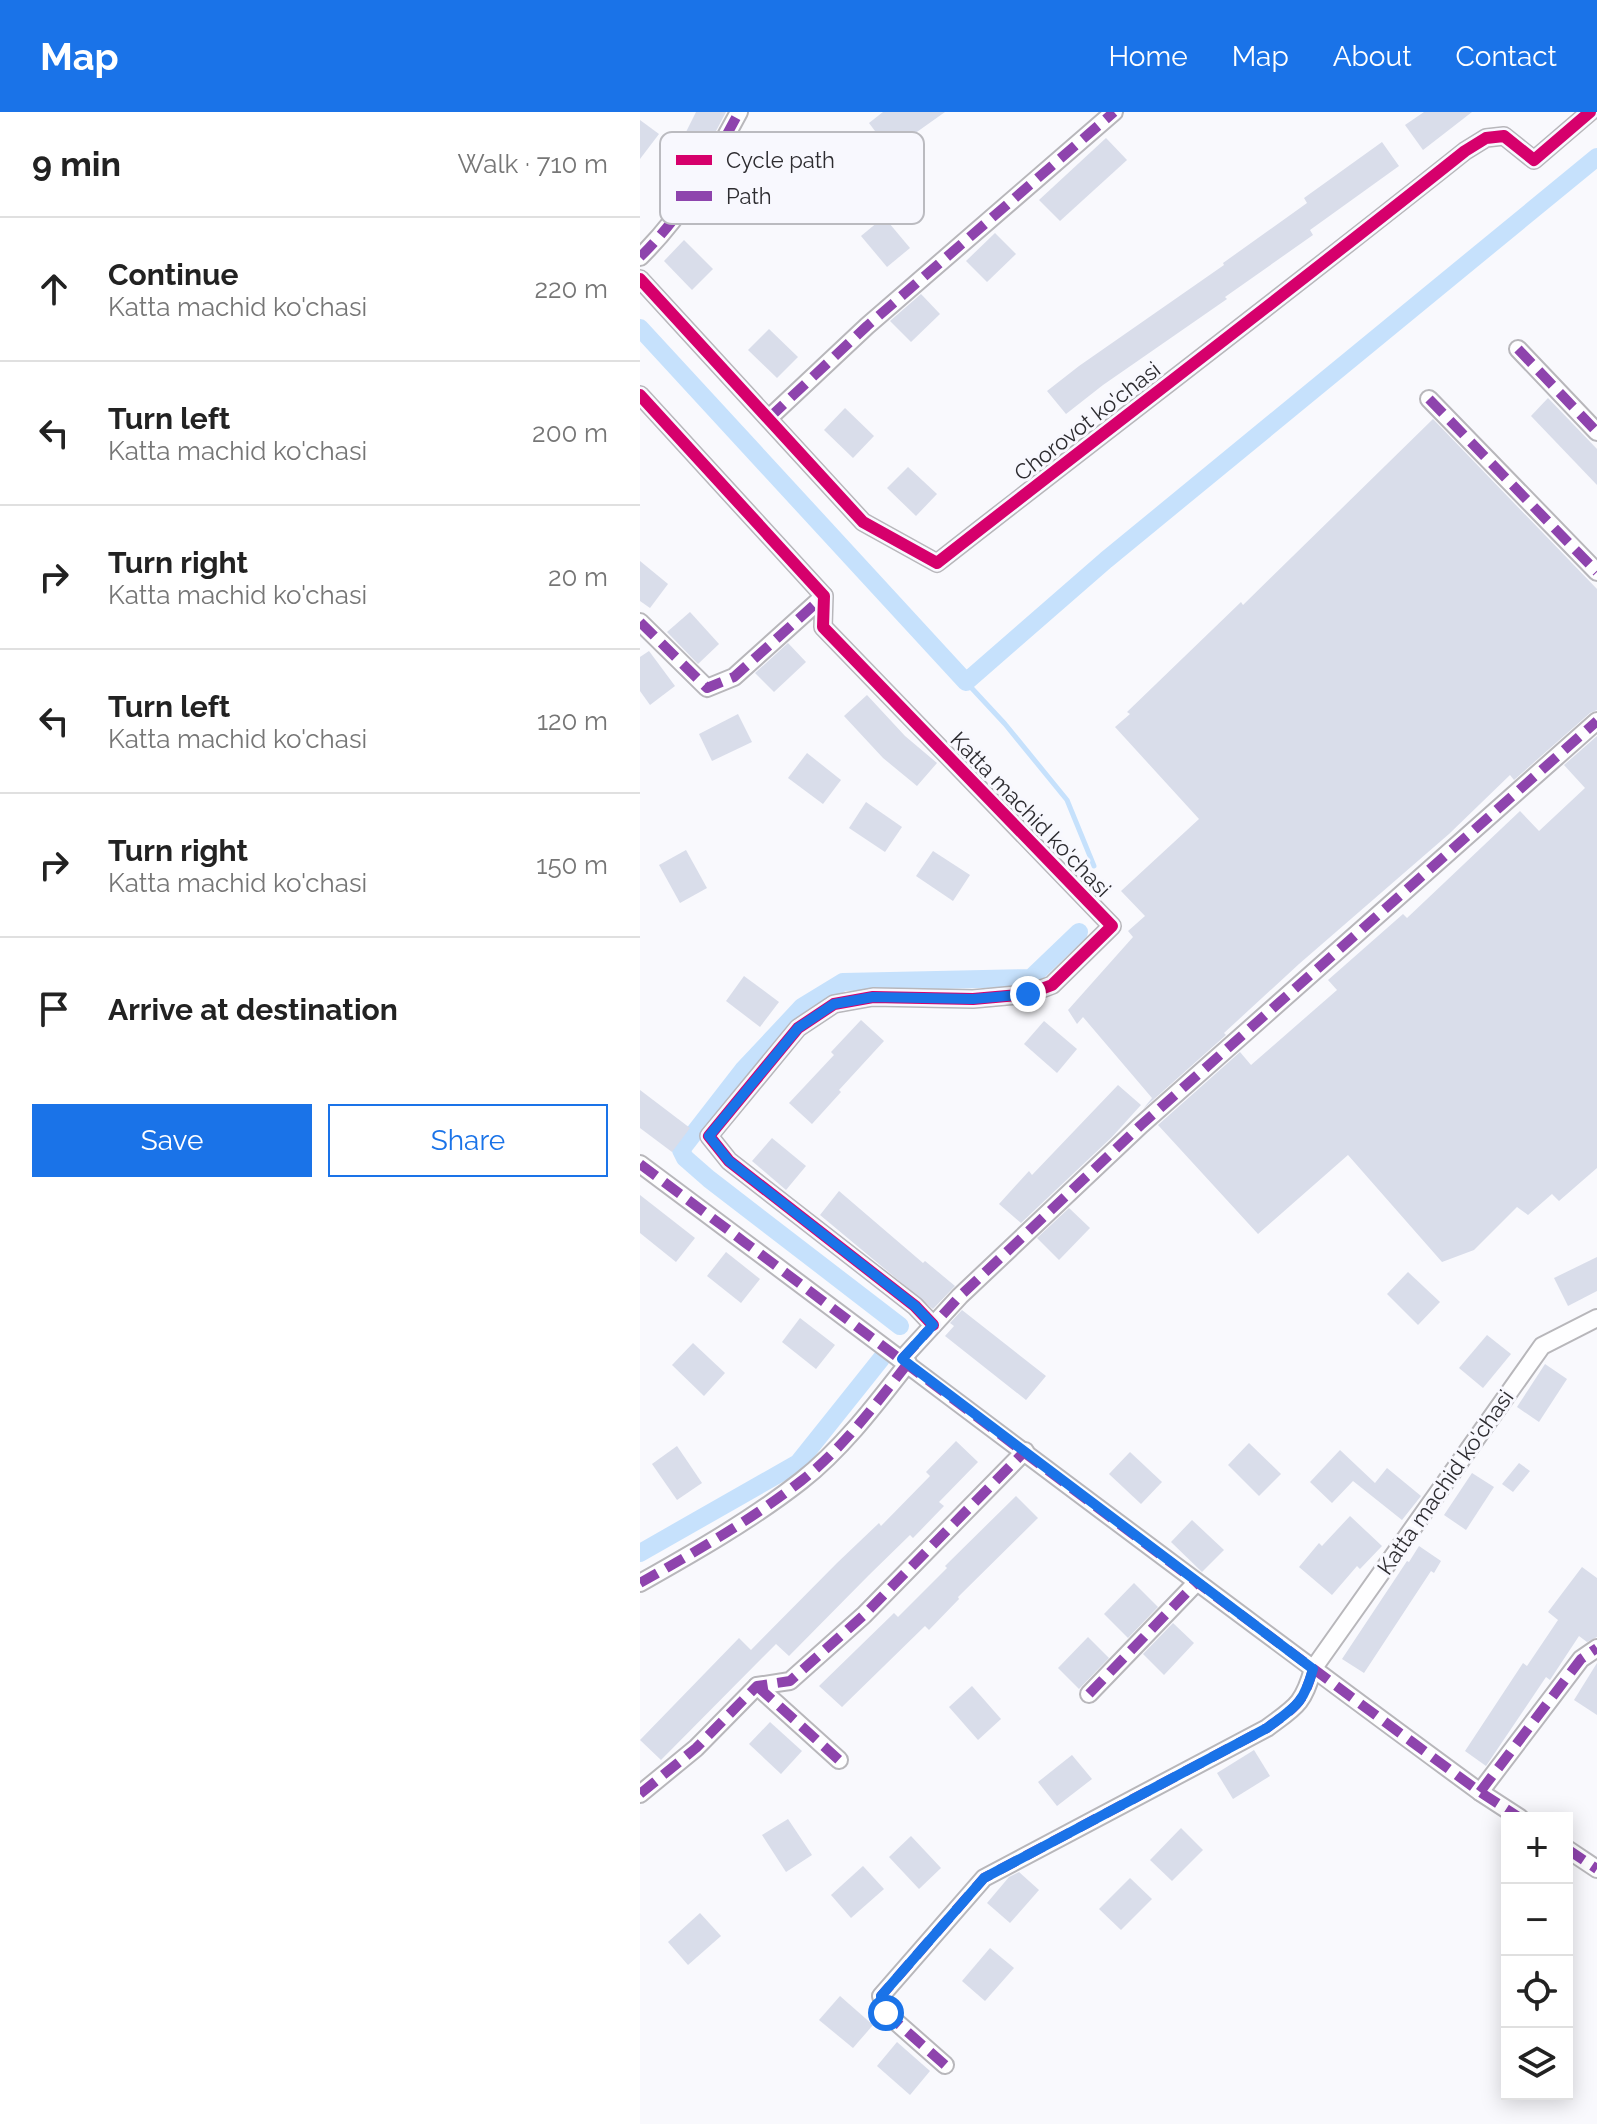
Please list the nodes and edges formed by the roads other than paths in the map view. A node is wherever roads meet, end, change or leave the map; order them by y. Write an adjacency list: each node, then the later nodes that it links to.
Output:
1 (739, 112): 4 (street)
2 (1114, 112): 11 (street)
3 (1590, 112): 11 (street, Chorovot ko'chasi)
4 (728, 132)
5 (672, 224): 6 (street)
6 (640, 257)
7 (640, 279): 11 (street, Chorovot ko'chasi)
8 (1518, 349): 12 (street)
9 (640, 395): 14 (street)
10 (1429, 399): 13 (street)
11 (769, 418)
12 (1597, 432)
13 (1597, 572)
14 (824, 596): 15 (street); 19 (street, Katta machid ko'chasi)
15 (640, 622)
16 (1597, 721): 19 (street)
17 (640, 1164): 20 (street)
18 (1597, 1318): 25 (street, Katta machid ko'chasi)
19 (933, 1325): 20 (street)
20 (905, 1361): 21 (street); 22 (street)
21 (1025, 1451): 23 (street); 26 (street)
22 (640, 1583)
23 (1196, 1583): 25 (street); 27 (street)
24 (1597, 1648): 29 (street)
25 (1313, 1669): 29 (street); 34 (street, Katta machid ko'chasi)
26 (757, 1686): 28 (street); 30 (street)
27 (1089, 1694)
28 (839, 1760)
29 (1480, 1792): 31 (street)
30 (640, 1794)
31 (1511, 1812)
32 (1573, 1853): 33 (street)
33 (1597, 1869)
34 (945, 2065)

